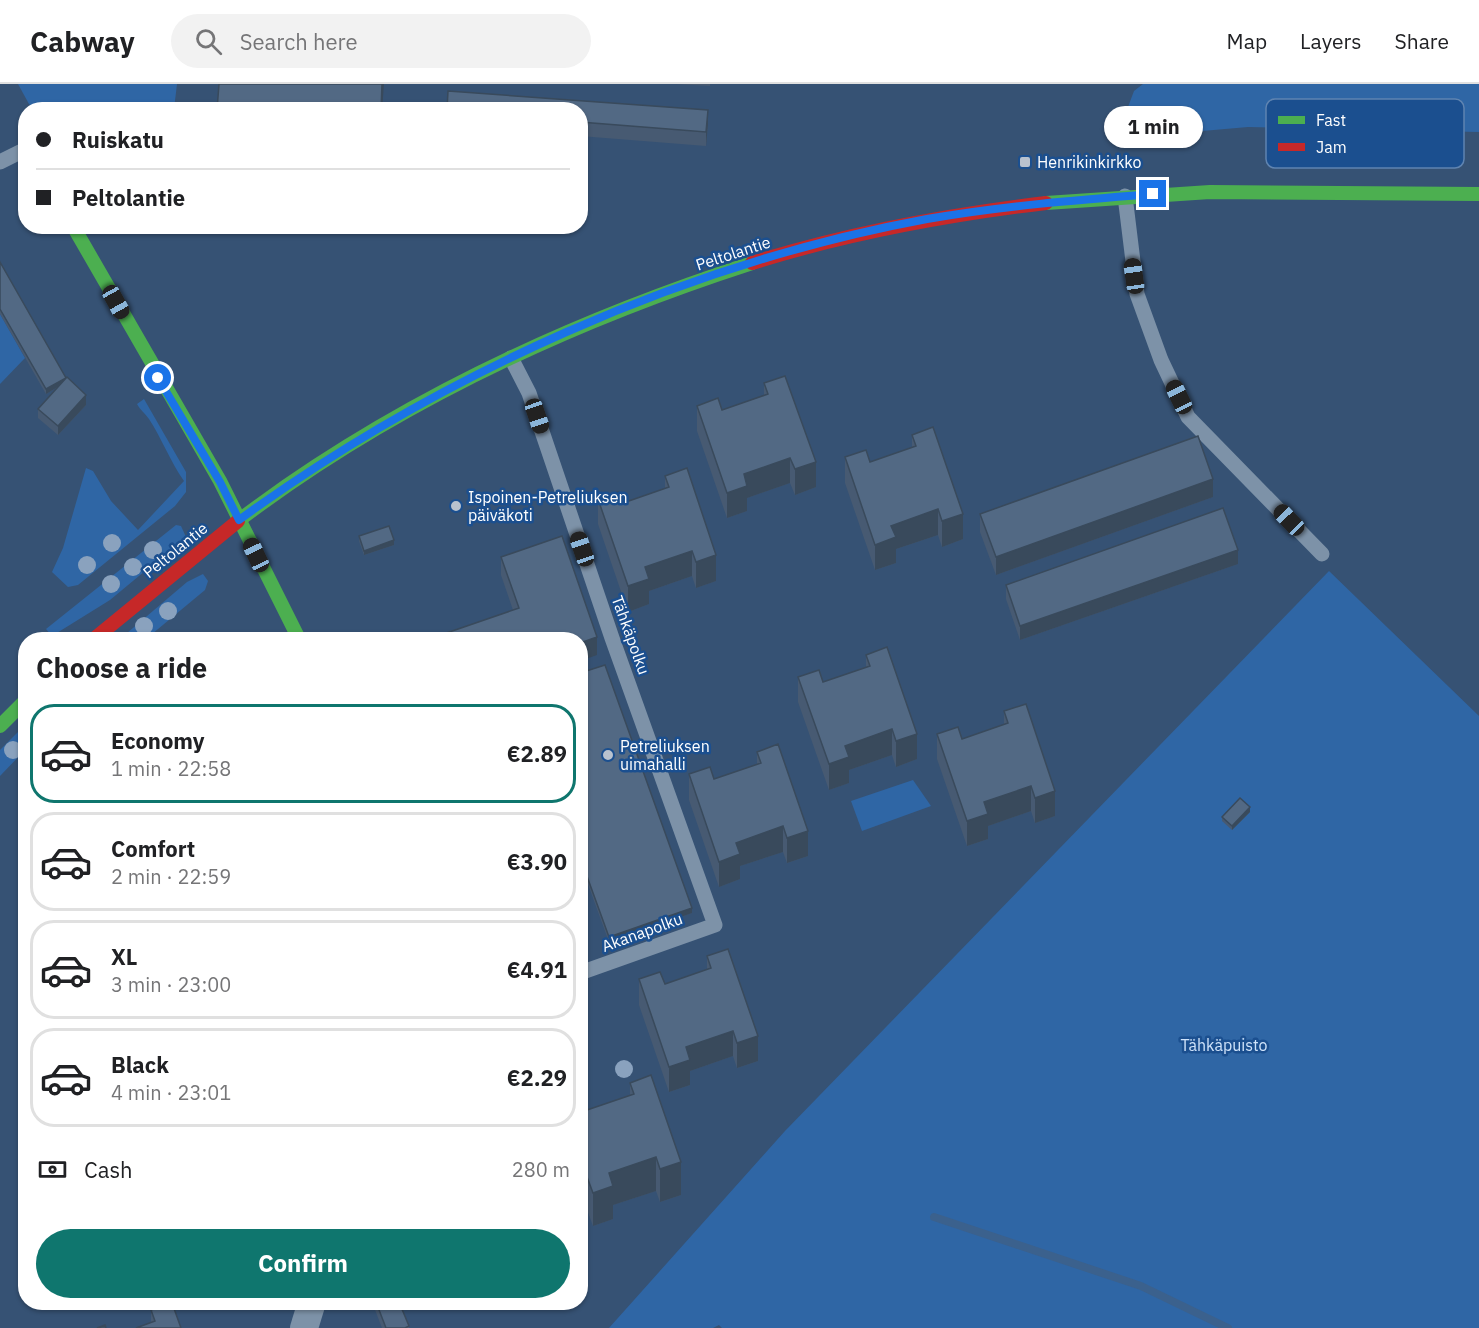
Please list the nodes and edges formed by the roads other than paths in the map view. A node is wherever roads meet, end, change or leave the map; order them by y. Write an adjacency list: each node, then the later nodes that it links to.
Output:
1 (18, 152): 2 (lane)
2 (0, 162)
3 (1479, 194): 4 (street, Peltolantie)
4 (1125, 196): 6 (street, Peltolantie); 8 (lane)
5 (78, 234): 7 (street)
6 (511, 358): 7 (street, Peltolantie); 13 (lane, Tähkäpolku)
7 (239, 520): 9 (street, Peltolantie); 10 (street)
8 (1322, 554)
9 (102, 632)
10 (295, 632)
11 (18, 708): 12 (street)
12 (0, 726)
13 (715, 924): 14 (lane, Akanapolku)
14 (588, 970)
15 (310, 1310): 16 (street)
16 (304, 1328)

